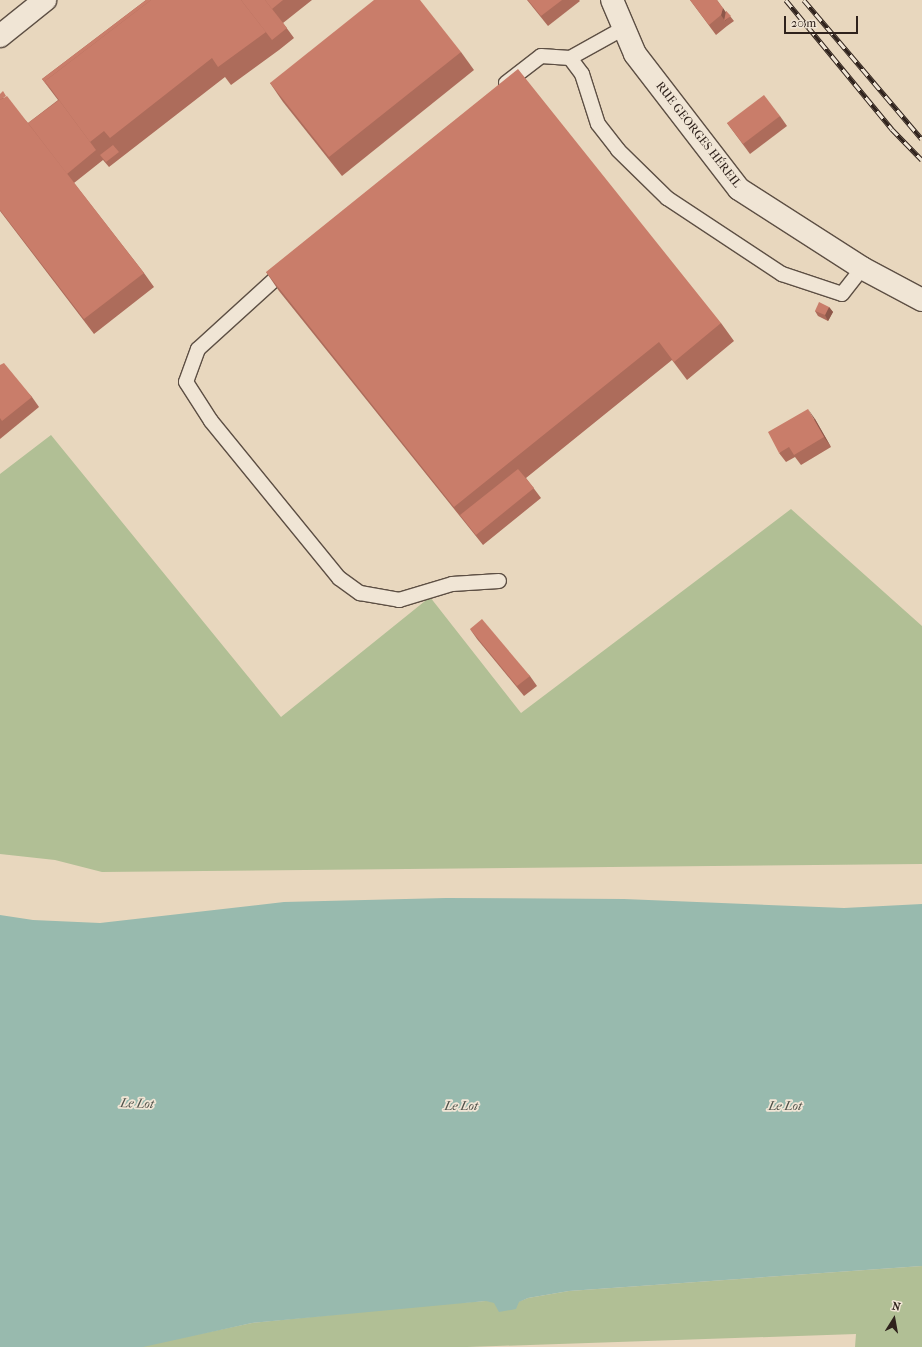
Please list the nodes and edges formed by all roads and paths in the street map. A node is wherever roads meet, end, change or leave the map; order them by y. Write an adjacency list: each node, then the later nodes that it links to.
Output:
1 (45, 0): 4 (street)
2 (612, 0): 3 (street, RUE GEORGES HÉREIL)
3 (624, 28): 5 (lane); 8 (street, RUE GEORGES HÉREIL)
4 (0, 36)
5 (570, 58): 6 (lane); 8 (lane)
6 (492, 92)
7 (299, 258): 10 (lane)
8 (862, 268): 9 (street, RUE GEORGES HÉREIL)
9 (922, 300)
10 (499, 581)

